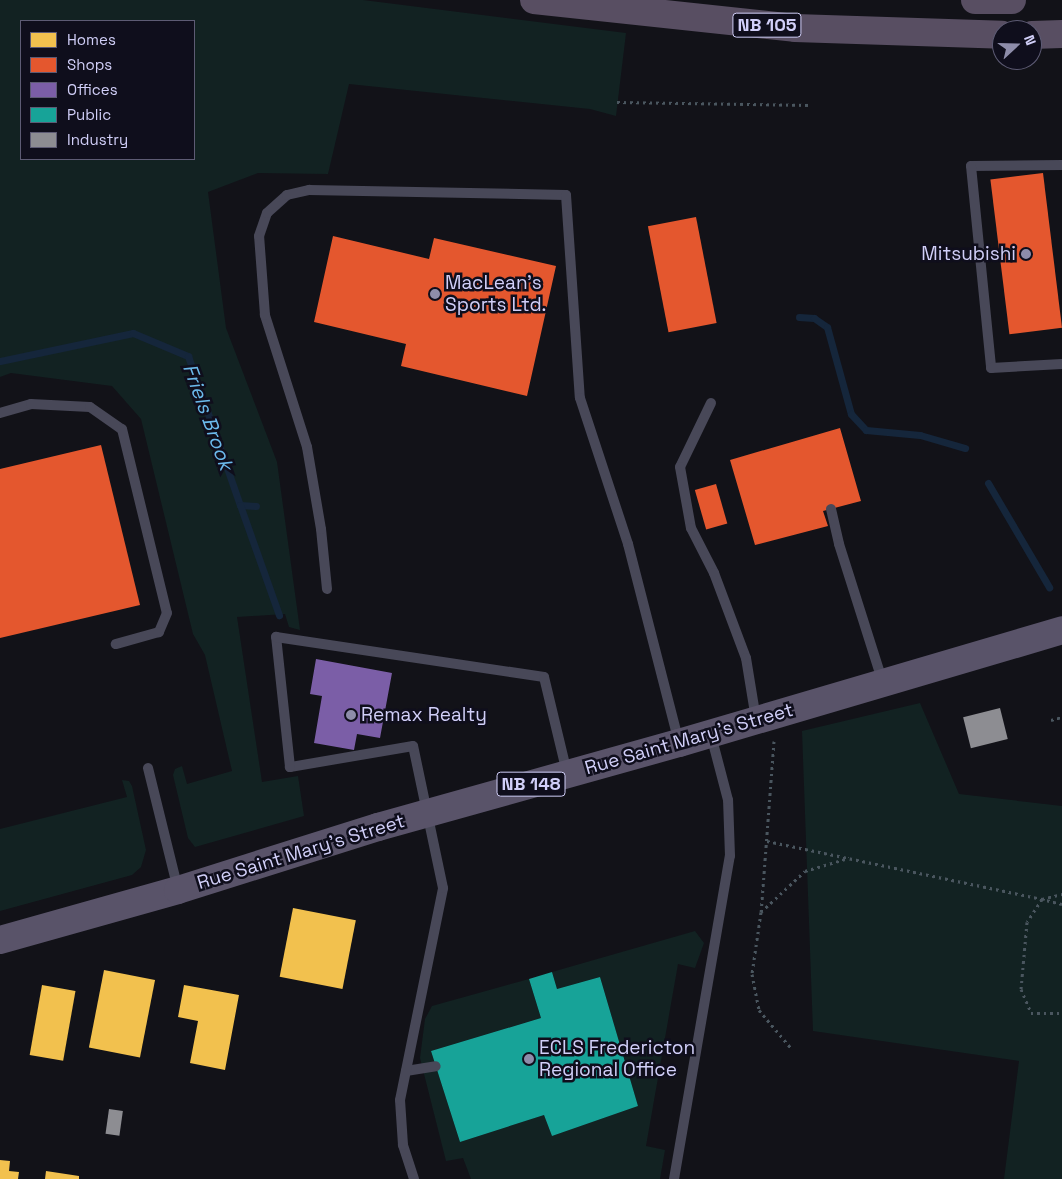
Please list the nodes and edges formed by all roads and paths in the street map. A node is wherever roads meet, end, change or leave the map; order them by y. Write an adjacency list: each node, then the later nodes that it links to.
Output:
1 (534, 0): 5 (highway, NB 105)
2 (975, 0): 3 (highway)
3 (1012, 0)
4 (1062, 34): 6 (highway)
5 (992, 35)
6 (1042, 35)
7 (617, 102): 8 (path)
8 (810, 105)
9 (1062, 165): 10 (lane)
10 (1062, 364)
11 (711, 403): 19 (lane)
12 (0, 414): 16 (lane)
13 (831, 509): 17 (lane)
14 (327, 589): 22 (lane)
15 (1062, 630): 17 (main road, Rue Saint Mary's Street / NB 148)
16 (116, 644)
17 (883, 684): 19 (main road, Rue Saint Mary's Street / NB 148)
18 (1062, 717): 20 (path)
19 (756, 719): 21 (main road, Rue Saint Mary's Street / NB 148); 26 (path)
20 (1051, 720)
21 (710, 734): 22 (main road, Rue Saint Mary's Street / NB 148); 41 (lane)
22 (679, 743): 24 (main road, Rue Saint Mary's Street / NB 148)
23 (148, 768): 28 (lane)
24 (568, 774): 25 (main road, Rue Saint Mary's Street / NB 148); 25 (lane)
25 (425, 814): 28 (main road, Rue Saint Mary's Street / NB 148); 39 (lane)
26 (767, 841): 27 (path); 32 (path)
27 (850, 858): 30 (path); 32 (path)
28 (178, 890): 33 (main road, Rue Saint Mary's Street / NB 148)
29 (1062, 894): 30 (path)
30 (1042, 899): 31 (path); 36 (path)
31 (1062, 904)
32 (761, 912): 37 (path)
33 (31, 931): 34 (main road); 35 (main road, Rue Saint Mary's Street / NB 148)
34 (0, 934)
35 (0, 940)
36 (1062, 1013)
37 (791, 1048)
38 (436, 1066): 39 (lane)
39 (406, 1071): 40 (lane)
40 (414, 1179)
41 (674, 1179)

